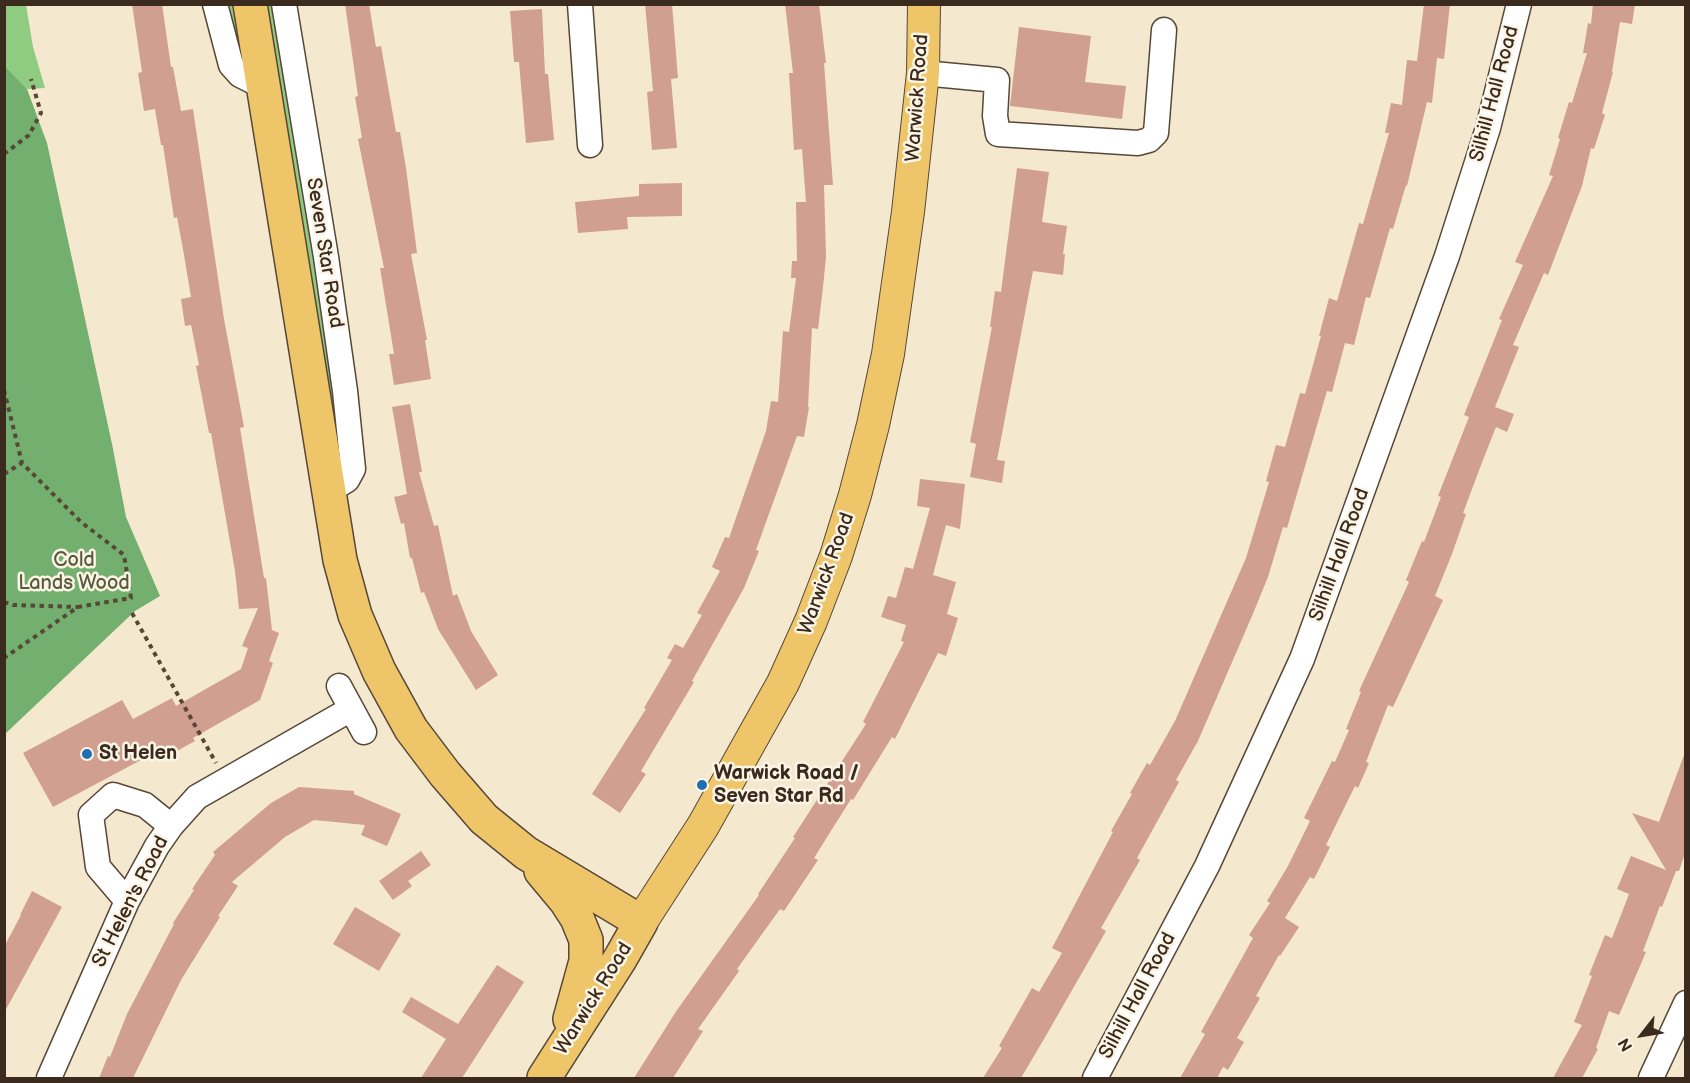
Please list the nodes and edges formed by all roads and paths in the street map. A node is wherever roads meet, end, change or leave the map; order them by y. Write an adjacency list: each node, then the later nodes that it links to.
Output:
1 (215, 4): 10 (street)
2 (250, 4): 10 (highway, Seven Star Road)
3 (284, 4): 16 (street, Seven Star Road)
4 (580, 4): 11 (street)
5 (924, 4): 8 (main road, Warwick Road)
6 (1519, 4): 33 (street, Silhill Hall Road)
7 (1164, 30): 8 (street)
8 (922, 73): 28 (main road, Warwick Road)
9 (31, 79): 12 (path)
10 (264, 87): 16 (highway, Seven Star Road)
11 (590, 145)
12 (4, 154)
13 (4, 390): 14 (path)
14 (22, 463): 15 (path); 18 (path)
15 (4, 474)
16 (329, 492): 26 (highway, Seven Star Road)
17 (4, 602): 18 (path)
18 (78, 607): 20 (path)
19 (132, 613): 24 (path)
20 (4, 658)
21 (339, 686): 22 (street)
22 (351, 709): 23 (street); 24 (street, St Helen's Road)
23 (364, 732)
24 (225, 780): 25 (street, St Helen's Road)
25 (171, 826): 27 (street, St Helen's Road); 27 (street)
26 (526, 853): 28 (highway, Seven Star Road); 30 (highway, Seven Star Road)
27 (128, 902): 31 (street, St Helen's Road)
28 (641, 922): 30 (highway, Warwick Road)
29 (1683, 1018): 34 (street)
30 (566, 1041): 32 (highway, Warwick Road)
31 (49, 1078)
32 (544, 1078)
33 (1095, 1078)
34 (1652, 1078)

